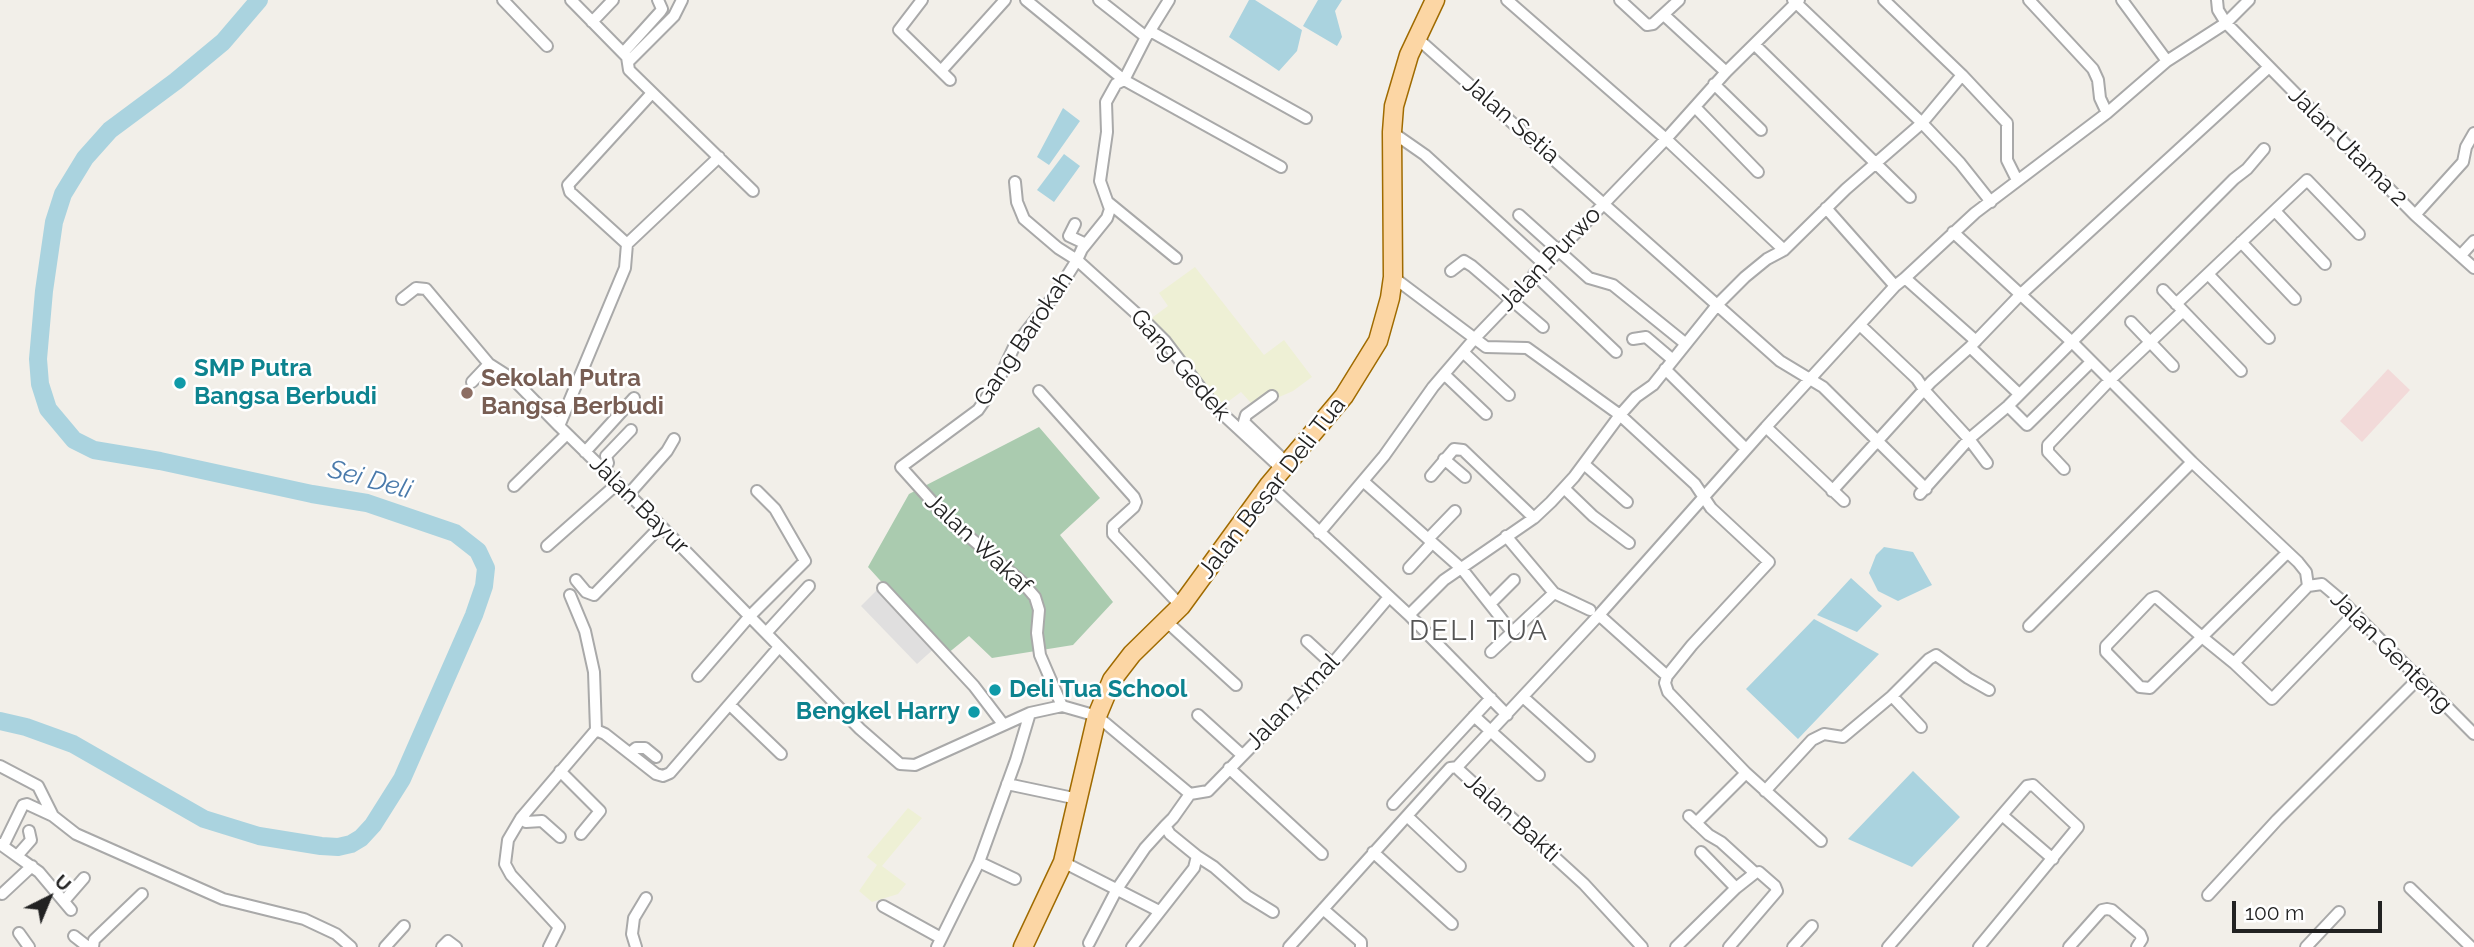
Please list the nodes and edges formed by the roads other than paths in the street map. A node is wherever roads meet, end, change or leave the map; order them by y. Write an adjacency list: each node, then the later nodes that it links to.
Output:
1 (503, 0): 27 (street)
2 (571, 0): 22 (street)
3 (613, 0): 22 (street)
4 (658, 0): 28 (street)
5 (682, 0): 28 (street)
6 (922, 0): 31 (street)
7 (1005, 0): 31 (street)
8 (1026, 0): 35 (street)
9 (1099, 0): 24 (street)
10 (1169, 0): 24 (street)
11 (1435, 0): 25 (main road, Jalan Besar Deli Tua)
12 (1507, 0): 45 (street)
13 (1620, 0): 21 (street)
14 (1679, 0): 21 (street)
15 (1884, 0): 33 (street)
16 (2029, 0): 39 (street)
17 (2122, 0): 29 (street)
18 (2217, 0): 23 (street)
19 (2249, 0): 23 (street, Jalan Bakti)
20 (1796, 1): 26 (street, Jalan Purwo); 41 (street)
21 (1664, 15): 32 (street)
22 (592, 22): 28 (street)
23 (2226, 23): 29 (street, Jalan Bakti); 30 (street, Jalan Utama 2)
24 (1148, 34): 35 (street); 40 (street)
25 (1417, 38): 43 (main road, Jalan Besar Deli Tua); 55 (street, Jalan Setia)
26 (1755, 45): 32 (street, Jalan Purwo); 48 (street)
27 (547, 46)
28 (626, 57): 37 (street)
29 (2167, 61): 39 (street, Jalan Bakti)
30 (2269, 67): 61 (street, Jalan Utama 2); 84 (street)
31 (941, 71): 34 (street)
32 (1726, 72): 36 (street, Jalan Purwo)
33 (1962, 75): 41 (street); 51 (street)
34 (950, 80)
35 (1124, 80): 49 (street); 57 (street)
36 (1714, 84): 38 (street, Jalan Purwo); 42 (street)
37 (652, 93): 47 (street); 67 (street)
38 (1695, 107): 45 (street, Jalan Purwo); 50 (street)
39 (2107, 113): 51 (street, Jalan Bakti)
40 (1306, 118)
41 (1922, 123): 48 (street); 56 (street)
42 (1761, 130)
43 (1392, 132): 74 (street); 80 (main road, Jalan Besar Deli Tua)
44 (2474, 133): 61 (street)
45 (1666, 139): 55 (street, Jalan Purwo); 70 (street)
46 (2264, 149): 96 (street)
47 (719, 157): 53 (street); 67 (street)
48 (1875, 165): 54 (street); 58 (street)
49 (1281, 167)
50 (1758, 172)
51 (2017, 180): 56 (street, Jalan Bakti)
52 (1015, 182): 73 (street, Gang Gedek)
53 (754, 191)
54 (1910, 197)
55 (1605, 202): 69 (street, Jalan Purwo); 88 (street, Jalan Setia)
56 (1991, 202): 63 (street, Jalan Bakti)
57 (1109, 203): 68 (street); 72 (street)
58 (1826, 208): 70 (street); 82 (street)
59 (2275, 211): 64 (street); 66 (street); 75 (street)
60 (1519, 215): 69 (street)
61 (2415, 215): 71 (street, Jalan Utama 2)
62 (1075, 224): 68 (street)
63 (1953, 232): 81 (street, Jalan Bakti); 84 (street, Jalan Genteng)
64 (2359, 234)
65 (2474, 241): 71 (street)
66 (2241, 242): 79 (street); 87 (street)
67 (627, 244): 121 (street)
68 (1086, 244): 73 (street)
69 (1558, 250): 74 (street, Jalan Purwo); 98 (street)
70 (1784, 250): 88 (street)
71 (2461, 255): 76 (street, Jalan Utama 2)
72 (1175, 258)
73 (1077, 260): 132 (street, Gang Gedek); 133 (street, Gang Barokah)
74 (1544, 264): 78 (street, Jalan Purwo)
75 (2325, 264)
76 (2474, 268)
77 (1451, 271): 86 (street)
78 (1534, 274): 86 (street, Jalan Purwo); 101 (street)
79 (2208, 274): 89 (street); 95 (street)
80 (1393, 277): 93 (street); 132 (main road, Jalan Besar Deli Tua)
81 (1905, 278): 82 (street, Jalan Bakti); 99 (street)
82 (1895, 286): 91 (street, Jalan Bakti)
83 (2163, 290): 89 (street)
84 (2020, 295): 96 (street, Jalan Genteng); 99 (street)
85 (402, 299): 103 (street, Jalan Bayur)
86 (1510, 299): 92 (street); 93 (street, Jalan Purwo)
87 (2295, 299)
88 (1718, 304): 98 (street); 108 (street, Jalan Setia)
89 (2180, 307): 97 (street); 106 (street)
90 (2131, 322): 97 (street)
91 (1860, 325): 108 (street, Jalan Bakti); 112 (street)
92 (1543, 327)
93 (1475, 338): 100 (street, Jalan Purwo); 119 (street)
94 (1633, 338): 104 (street)
95 (2269, 338)
96 (2072, 342): 102 (street, Jalan Genteng); 113 (street)
97 (2150, 342): 105 (street); 109 (street)
98 (1686, 344): 104 (street)
99 (1973, 344): 112 (street); 113 (street)
100 (1463, 352): 107 (street, Jalan Purwo); 114 (street)
101 (1616, 352)
102 (2091, 362): 109 (street, Jalan Genteng); 117 (street)
103 (489, 364): 110 (street); 121 (street, Jalan Bayur)
104 (1670, 364): 119 (street); 126 (street)
105 (2173, 366)
106 (2241, 372)
107 (1444, 374): 118 (street); 138 (street, Jalan Purwo)
108 (1810, 378): 120 (street, Jalan Bakti); 125 (street, Jalan Setia)
109 (2110, 380): 130 (street, Jalan Genteng); 134 (street)
110 (472, 382)
111 (1039, 391): 169 (street)
112 (1925, 391): 124 (street); 125 (street)
113 (2019, 394): 117 (street)
114 (1509, 395)
115 (1272, 396): 132 (street)
116 (634, 398): 127 (street)
117 (2008, 406): 124 (street)
118 (1486, 414)
119 (1620, 415): 131 (street); 146 (street)
120 (1766, 427): 126 (street, Jalan Bakti); 144 (street)
121 (563, 430): 127 (street, Jalan Bayur); 141 (street)
122 (631, 430): 135 (street)
123 (674, 439): 145 (street)
124 (1969, 439): 125 (street, Jalan Setia); 129 (street)
125 (1876, 441): 144 (street)
126 (1745, 448): 146 (street, Jalan Bakti)
127 (585, 452): 135 (street, Jalan Bayur)
128 (1444, 459): 136 (street); 137 (street); 150 (street)
129 (1987, 463)
130 (2192, 463): 157 (street, Jalan Genteng); 175 (street)
131 (1584, 464): 142 (street); 148 (street)
132 (1285, 466): 140 (main road, Jalan Besar Deli Tua)
133 (901, 467): 193 (street, Jalan Wakaf)
134 (2064, 469)
135 (603, 470): 139 (street, Jalan Bayur)
136 (1431, 476)
137 (1465, 477)
138 (1363, 481): 152 (street, Jalan Purwo); 154 (street)
139 (617, 484): 145 (street, Jalan Bayur); 156 (street)
140 (1269, 485): 152 (street); 169 (main road, Jalan Besar Deli Tua)
141 (514, 486)
142 (1564, 489): 150 (street); 155 (street)
143 (757, 491): 173 (street)
144 (1832, 491): 147 (street)
145 (628, 495): 151 (street, Jalan Bayur)
146 (1703, 497): 170 (street, Jalan Bakti); 185 (street)
147 (1844, 501)
148 (1627, 502)
149 (1455, 512): 154 (street)
150 (1534, 517): 153 (street)
151 (661, 526): 160 (street); 173 (street, Jalan Bayur)
152 (1319, 533): 167 (street)
153 (1506, 536): 159 (street); 165 (street)
154 (1430, 541): 158 (street); 159 (street)
155 (1629, 543)
156 (547, 546)
157 (2287, 554): 163 (street, Jalan Genteng); 178 (street)
158 (1409, 568)
159 (1462, 569): 168 (street); 172 (street)
160 (576, 580)
161 (1514, 580): 168 (street)
162 (809, 586): 177 (street)
163 (2308, 586): 171 (street, Jalan Genteng); 182 (street)
164 (883, 588): 199 (street)
165 (1553, 593): 170 (street); 176 (street)
166 (570, 595): 201 (street)
167 (1389, 597): 172 (street); 183 (street, Jalan Amal)
168 (1490, 604): 176 (street)
169 (1181, 606): 174 (main road, Jalan Besar Deli Tua)
170 (1595, 612): 185 (street); 190 (street, Jalan Bakti)
171 (2354, 614): 182 (street); 186 (street, Jalan Genteng)
172 (1409, 615): 191 (street)
173 (749, 617): 177 (street, Jalan Bayur); 184 (street)
174 (1166, 621): 187 (street); 197 (main road, Jalan Besar Deli Tua)
175 (2029, 626)
176 (1512, 632): 181 (street)
177 (766, 633): 180 (street, Jalan Bayur)
178 (2202, 636): 178 (street); 182 (street)
179 (1307, 641): 183 (street)
180 (779, 647): 192 (street); 199 (street, Jalan Bayur)
181 (1491, 652)
182 (2234, 663)
183 (1332, 664): 206 (street, Jalan Amal)
184 (698, 676)
185 (1667, 676): 214 (street)
186 (2418, 679): 203 (street, Jalan Genteng); 249 (street)
187 (1236, 685)
188 (1989, 690): 189 (street)
189 (1892, 696): 200 (street); 217 (street)
190 (1523, 697): 196 (street, Jalan Bakti); 208 (street)
191 (1491, 698): 196 (street); 198 (street)
192 (730, 705): 204 (street); 205 (street)
193 (1062, 706): 194 (street, Jalan Bayur); 197 (street, Jalan Bayur)
194 (1030, 713): 199 (street, Jalan Bayur); 216 (street)
195 (1198, 715): 206 (street)
196 (1507, 715): 202 (street, Jalan Bakti)
197 (1097, 716): 218 (street); 219 (main road, Jalan Besar Deli Tua)
198 (1474, 716): 202 (street); 207 (street)
199 (1003, 724)
200 (1921, 727)
201 (596, 730): 204 (street); 213 (street)
202 (1491, 732): 212 (street, Jalan Bakti); 215 (street)
203 (2474, 734)
204 (630, 753): 209 (street)
205 (781, 754)
206 (1242, 755): 211 (street, Jalan Amal)
207 (1437, 756): 212 (street); 220 (street)
208 (1589, 756)
209 (656, 757)
210 (0, 766): 222 (street)
211 (1229, 768): 218 (street, Jalan Amal); 233 (street)
212 (1454, 768): 223 (street); 277 (street, Jalan Bakti)
213 (560, 771): 224 (street); 227 (street)
214 (1746, 773): 217 (street); 241 (street)
215 (1539, 775)
216 (1007, 784): 219 (street); 237 (street)
217 (1765, 791): 229 (street)
218 (1190, 794): 225 (street)
219 (1078, 799): 238 (main road, Jalan Besar Deli Tua)
220 (1393, 804)
221 (2002, 815): 236 (street); 236 (street); 281 (street)
222 (53, 816): 230 (street); 267 (street)
223 (1407, 816): 231 (street); 240 (street)
224 (521, 818): 228 (street); 271 (street)
225 (1165, 826): 235 (street); 246 (street)
226 (29, 831): 234 (street)
227 (581, 834)
228 (560, 837)
229 (1821, 841)
230 (1, 845): 234 (street)
231 (1374, 852): 252 (street); 256 (street)
232 (1701, 852): 244 (street)
233 (1322, 854)
234 (17, 856): 239 (street)
235 (1198, 856): 253 (street); 254 (street)
236 (2053, 859): 282 (street)
237 (979, 862): 243 (street); 261 (street)
238 (1063, 862): 246 (street); 273 (main road, Jalan Besar Deli Tua)
239 (32, 866): 242 (street); 247 (street)
240 (1460, 866)
241 (1755, 873): 244 (street); 279 (street)
242 (84, 878)
243 (1015, 879)
244 (1736, 888): 278 (street)
245 (2410, 888): 263 (street)
246 (1117, 889): 253 (street); 262 (street)
247 (2, 894)
248 (142, 894): 266 (street)
249 (2208, 895)
250 (646, 898): 272 (street)
251 (883, 906): 261 (street)
252 (1323, 909): 275 (street); 276 (street)
253 (1159, 911): 274 (street)
254 (1273, 912)
255 (2339, 912): 285 (street)
256 (1452, 924)
257 (404, 926): 268 (street)
258 (1812, 926): 280 (street)
259 (19, 933): 264 (street)
260 (74, 936): 265 (street)
261 (939, 943)
262 (1088, 943)
263 (2472, 946)
264 (29, 947)
265 (88, 947)
266 (93, 947)
267 (351, 947)
268 (385, 947)
269 (442, 947): 270 (street)
270 (456, 947)
271 (549, 947)
272 (636, 947)
273 (1023, 947)
274 (1132, 947)
275 (1289, 947)
276 (1361, 947)
277 (1642, 947)
278 (1676, 947)
279 (1730, 947)
280 (1793, 947)
281 (1888, 947)
282 (1979, 947)
283 (2069, 947): 284 (street)
284 (2137, 947)
285 (2306, 947)

